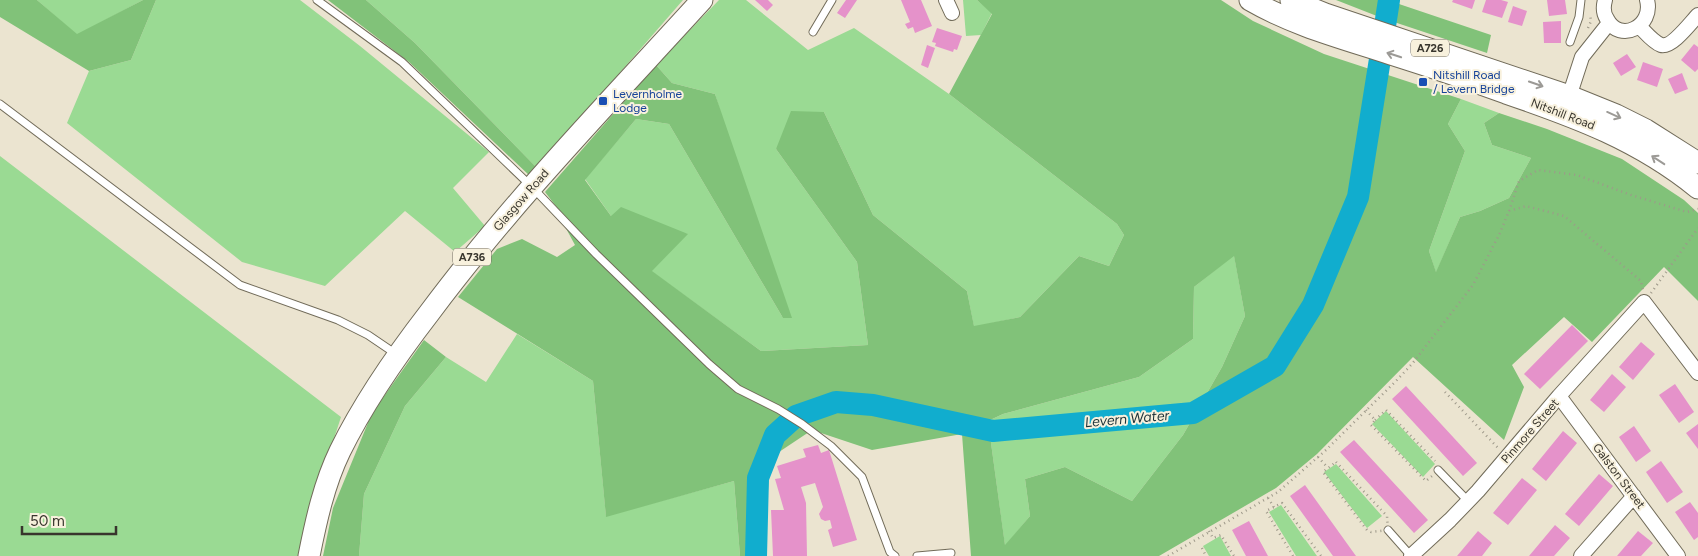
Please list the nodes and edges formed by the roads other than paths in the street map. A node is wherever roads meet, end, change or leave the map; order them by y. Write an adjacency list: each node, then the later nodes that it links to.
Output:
1 (317, 0): 18 (lane)
2 (702, 0): 18 (main road, Glasgow Road / A736)
3 (832, 0): 13 (lane)
4 (1250, 0): 10 (main road, Nitshill Road / A726)
5 (1291, 0): 10 (main road, Nitshill Road / A726)
6 (1581, 0): 14 (lane)
7 (1605, 0): 11 (street)
8 (1647, 0): 12 (street)
9 (1698, 15): 12 (street)
10 (1322, 23): 16 (main road, Nitshill Road / A726)
11 (1609, 23): 12 (street); 16 (street)
12 (1639, 26)
13 (813, 32)
14 (1570, 42)
15 (0, 104): 20 (lane)
16 (1566, 104): 17 (main road, Nitshill Road / A726, one-way to 17); 19 (main road, Nitshill Road / A726, one-way to 16)
17 (1698, 163)
18 (532, 187): 20 (main road, Glasgow Road / A736); 29 (lane)
19 (1698, 188)
20 (397, 355): 28 (main road, Glasgow Road / A736)
21 (1698, 373): 22 (street, Pinmore Street)
22 (1559, 396): 24 (street, Galston Street); 25 (street, Pinmore Street)
23 (1438, 470): 25 (lane)
24 (1634, 496): 32 (street); 33 (street, Galston Street)
25 (1468, 501): 31 (street, Pinmore Street)
26 (1388, 530): 31 (lane)
27 (951, 552): 30 (lane)
28 (308, 556)
29 (895, 556)
30 (916, 556)
31 (1411, 556)
32 (1581, 556)
33 (1678, 556)

